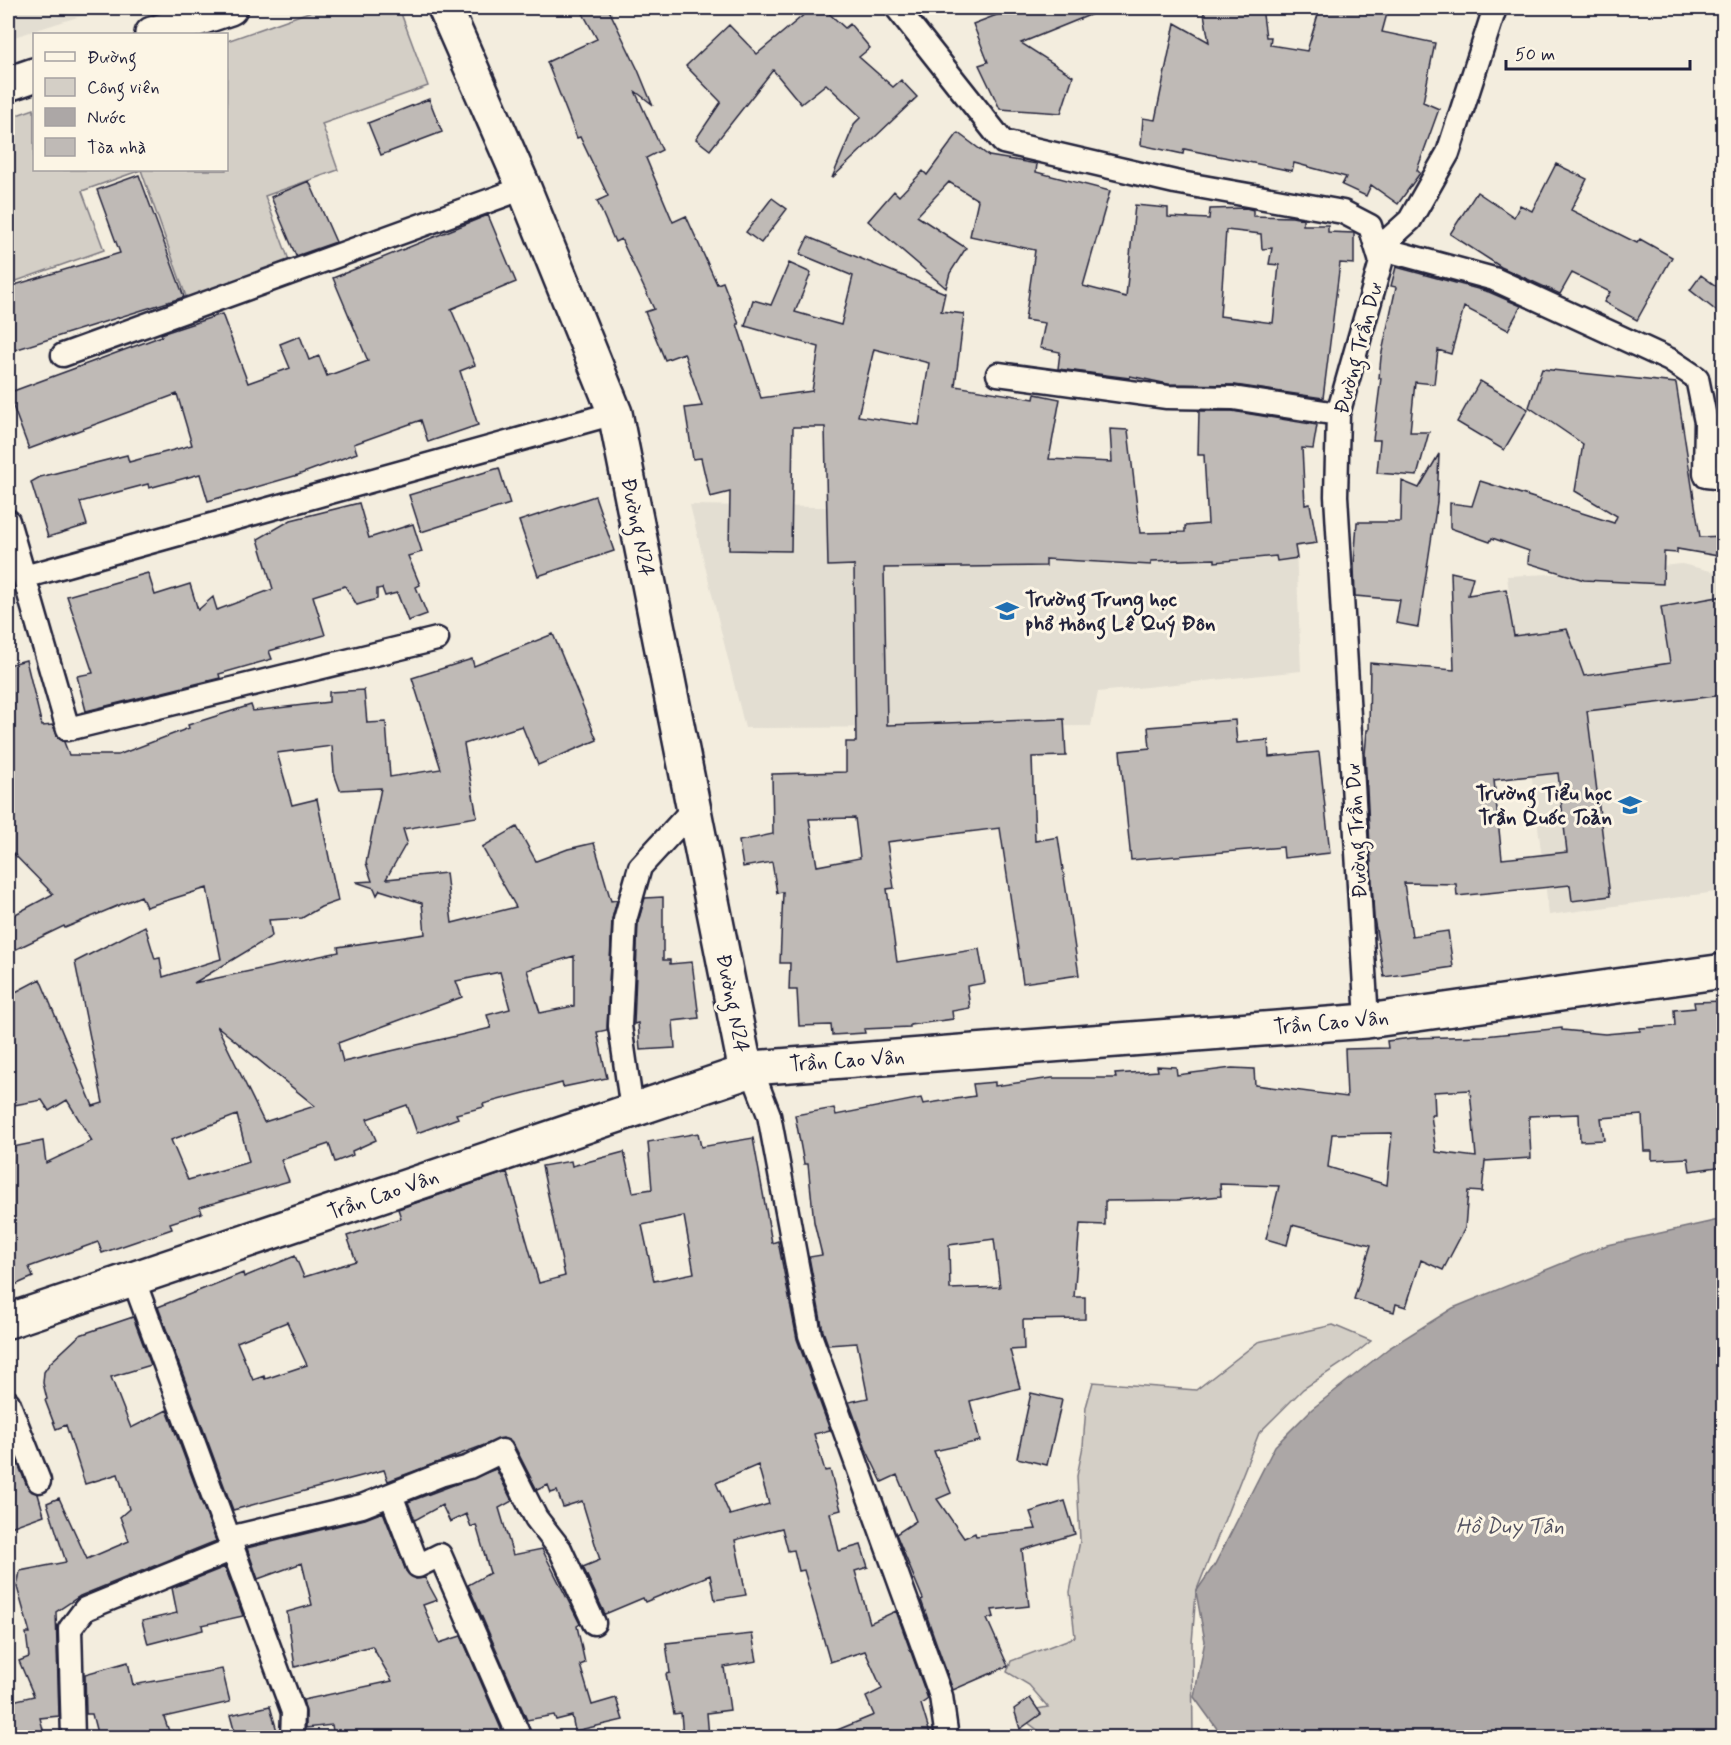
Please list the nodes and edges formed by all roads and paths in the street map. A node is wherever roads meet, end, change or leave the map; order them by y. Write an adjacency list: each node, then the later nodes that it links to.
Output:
1 (230, 8): 5 (street)
2 (445, 8): 8 (street, Đường N24)
3 (897, 8): 9 (street)
4 (1495, 8): 9 (street)
5 (155, 33)
6 (33, 75): 7 (street)
7 (8, 84)
8 (524, 188): 10 (street); 12 (street, Đường N24)
9 (1379, 248): 13 (street, Đường Trần Dư); 14 (street)
10 (63, 356)
11 (998, 374): 13 (street)
12 (615, 413): 16 (street); 18 (street, Đường N24)
13 (1338, 414): 20 (street, Đường Trần Dư)
14 (1724, 478)
15 (8, 521): 16 (street)
16 (24, 577): 17 (street)
17 (437, 639)
18 (694, 808): 21 (street, Đường N24); 22 (street)
19 (1724, 971): 20 (street, Trần Cao Vân)
20 (1367, 1021): 21 (street, Trần Cao Vân)
21 (749, 1070): 22 (street, Trần Cao Vân); 33 (street)
22 (632, 1110): 23 (street, Trần Cao Vân)
23 (133, 1278): 24 (street, Trần Cao Vân); 28 (street)
24 (8, 1321)
25 (8, 1402): 26 (street)
26 (39, 1481)
27 (391, 1495): 28 (street); 29 (street); 32 (street)
28 (231, 1544): 30 (street); 31 (street)
29 (594, 1623)
30 (73, 1737)
31 (292, 1737)
32 (520, 1737)
33 (947, 1737)

